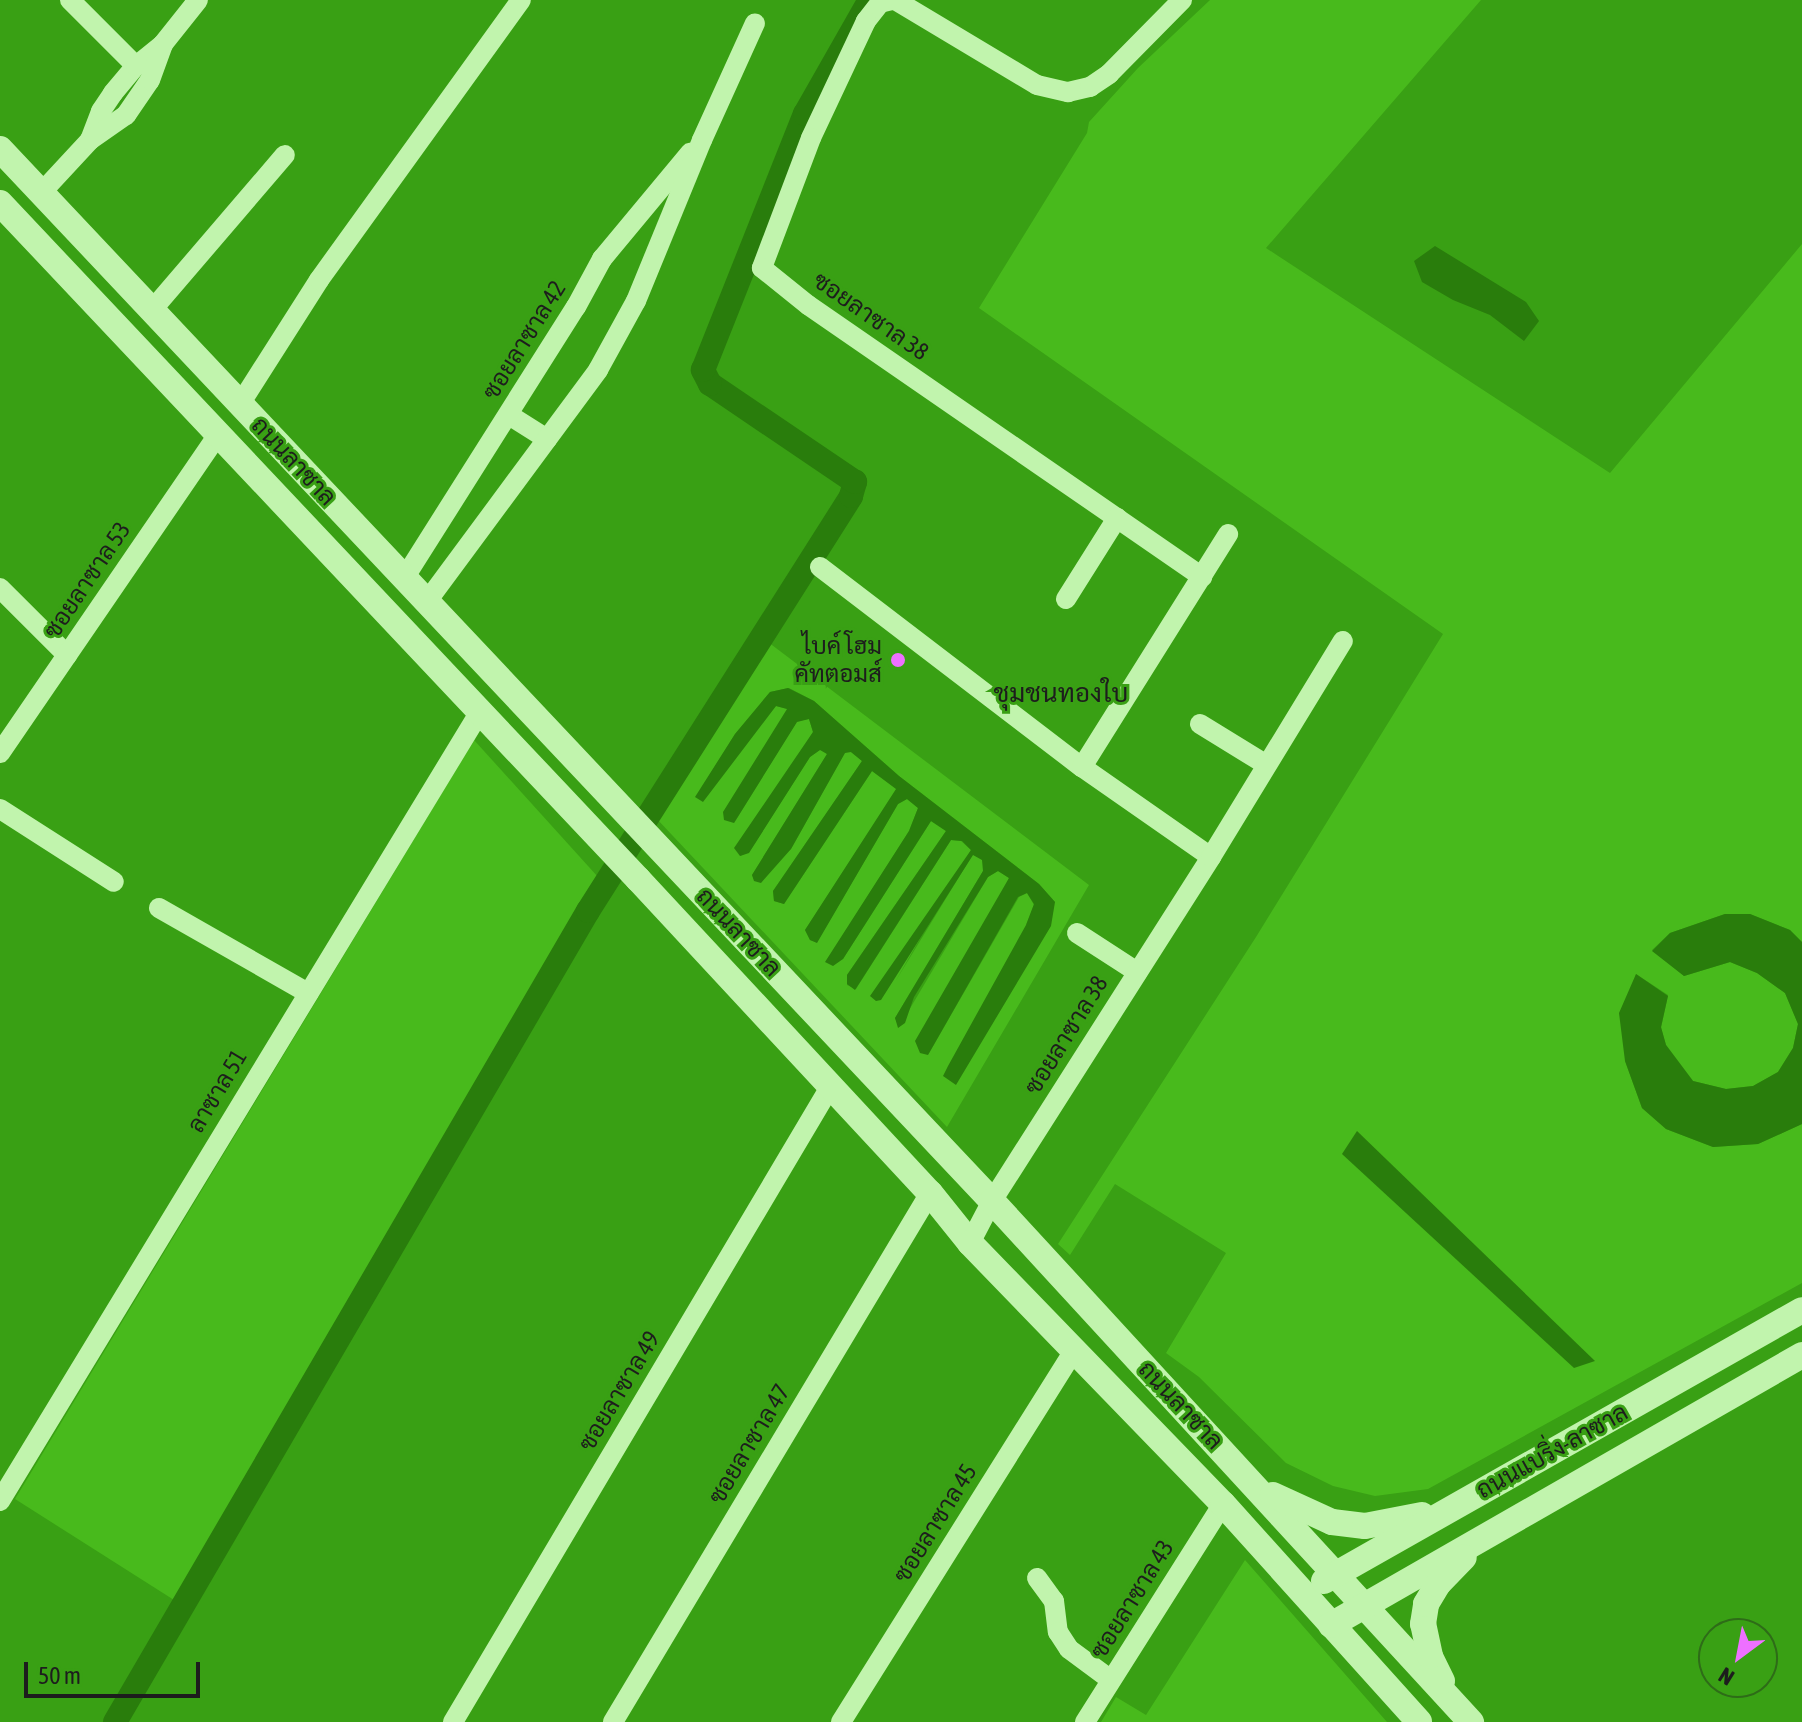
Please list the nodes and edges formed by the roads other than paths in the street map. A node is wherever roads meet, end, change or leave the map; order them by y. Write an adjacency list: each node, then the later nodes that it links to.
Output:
1 (70, 0): 8 (street)
2 (198, 0): 7 (street)
3 (521, 0): 16 (street)
4 (893, 0): 5 (street, ซอยลาซาล 38); 20 (street, ซอยลาซาล 38)
5 (1182, 0)
6 (755, 23): 10 (street)
7 (163, 44): 8 (street); 9 (street)
8 (136, 66): 9 (street)
9 (90, 140): 13 (street)
10 (702, 140): 17 (street, ซอยลาซาล 42); 19 (street)
11 (0, 149): 13 (street, ถนนลาซาล)
12 (285, 155): 15 (street)
13 (41, 193): 14 (street); 15 (street, ถนนลาซาล)
14 (5, 219): 18 (street, ถนนลาซาล)
15 (152, 310): 16 (street, ถนนลาซาล)
16 (240, 404): 23 (street, ถนนลาซาล)
17 (509, 415): 19 (street); 23 (street, ซอยลาซาล 42)
18 (217, 436): 29 (street, ซอยลาซาล 53); 30 (street, ถนนลาซาล)
19 (547, 439): 27 (street)
20 (1117, 518): 24 (street, ซอยลาซาล 38); 26 (street)
21 (1228, 534): 24 (street)
22 (820, 567): 34 (street)
23 (405, 577): 27 (street, ถนนลาซาล)
24 (1202, 577): 34 (street)
25 (0, 588): 29 (street)
26 (1066, 599)
27 (428, 600): 44 (street, ถนนลาซาล)
28 (1343, 641): 33 (street, ซอยลาซาล 38)
29 (67, 655): 32 (street, ซอยลาซาล 53)
30 (481, 710): 41 (street, ลาซาล 51); 42 (street, ถนนลาซาล)
31 (1200, 724): 33 (street)
32 (0, 753)
33 (1265, 764): 36 (street, ซอยลาซาล 38)
34 (1082, 767): 36 (street)
35 (0, 809): 37 (street)
36 (1211, 857): 40 (street, ซอยลาซาล 38)
37 (114, 882)
38 (159, 908): 41 (street)
39 (1077, 933): 40 (street)
40 (1137, 972): 44 (street, ซอยลาซาล 38)
41 (308, 993): 53 (street, ลาซาล 51)
42 (830, 1087): 43 (street, ถนนลาซาล); 64 (street, ซอยลาซาล 49)
43 (930, 1193): 45 (street, ถนนลาซาล); 65 (street, ซอยลาซาล 47)
44 (992, 1201): 45 (street, ซอยลาซาล 38); 46 (street, ถนนลาซาล)
45 (970, 1243): 48 (street, ถนนลาซาล)
46 (1082, 1298): 48 (street); 51 (street, ถนนลาซาล)
47 (1802, 1310): 52 (street, ถนนแบริ่ง-ลาซาล)
48 (1054, 1329): 49 (street, ถนนลาซาล)
49 (1074, 1351): 54 (street, ถนนลาซาล); 66 (street, ซอยลาซาล 45)
50 (1802, 1355): 55 (street, ถนนแบริ่ง-ลาซาล)
51 (1233, 1462): 52 (street); 56 (street, ถนนลาซาล)
52 (1475, 1495): 56 (street, ถนนแบริ่ง-ลาซาล)
53 (0, 1501)
54 (1223, 1504): 58 (street, ถนนลาซาล); 61 (street, ซอยลาซาล 43)
55 (1510, 1520): 59 (street, ถนนแบริ่ง-ลาซาล); 63 (street)
56 (1336, 1574): 58 (street, ถนนแบริ่ง-ลาซาล); 59 (street, ถนนลาซาล)
57 (1037, 1578): 61 (street)
58 (1303, 1594): 60 (street, ถนนลาซาล)
59 (1364, 1604): 60 (street, ถนนแบริ่ง-ลาซาล); 63 (street, ถนนลาซาล)
60 (1331, 1625): 62 (street, ถนนลาซาล)
61 (1111, 1680): 67 (street, ซอยลาซาล 43)
62 (1409, 1718)
63 (1470, 1721)
64 (453, 1722)
65 (613, 1722)
66 (841, 1722)
67 (1085, 1722)

